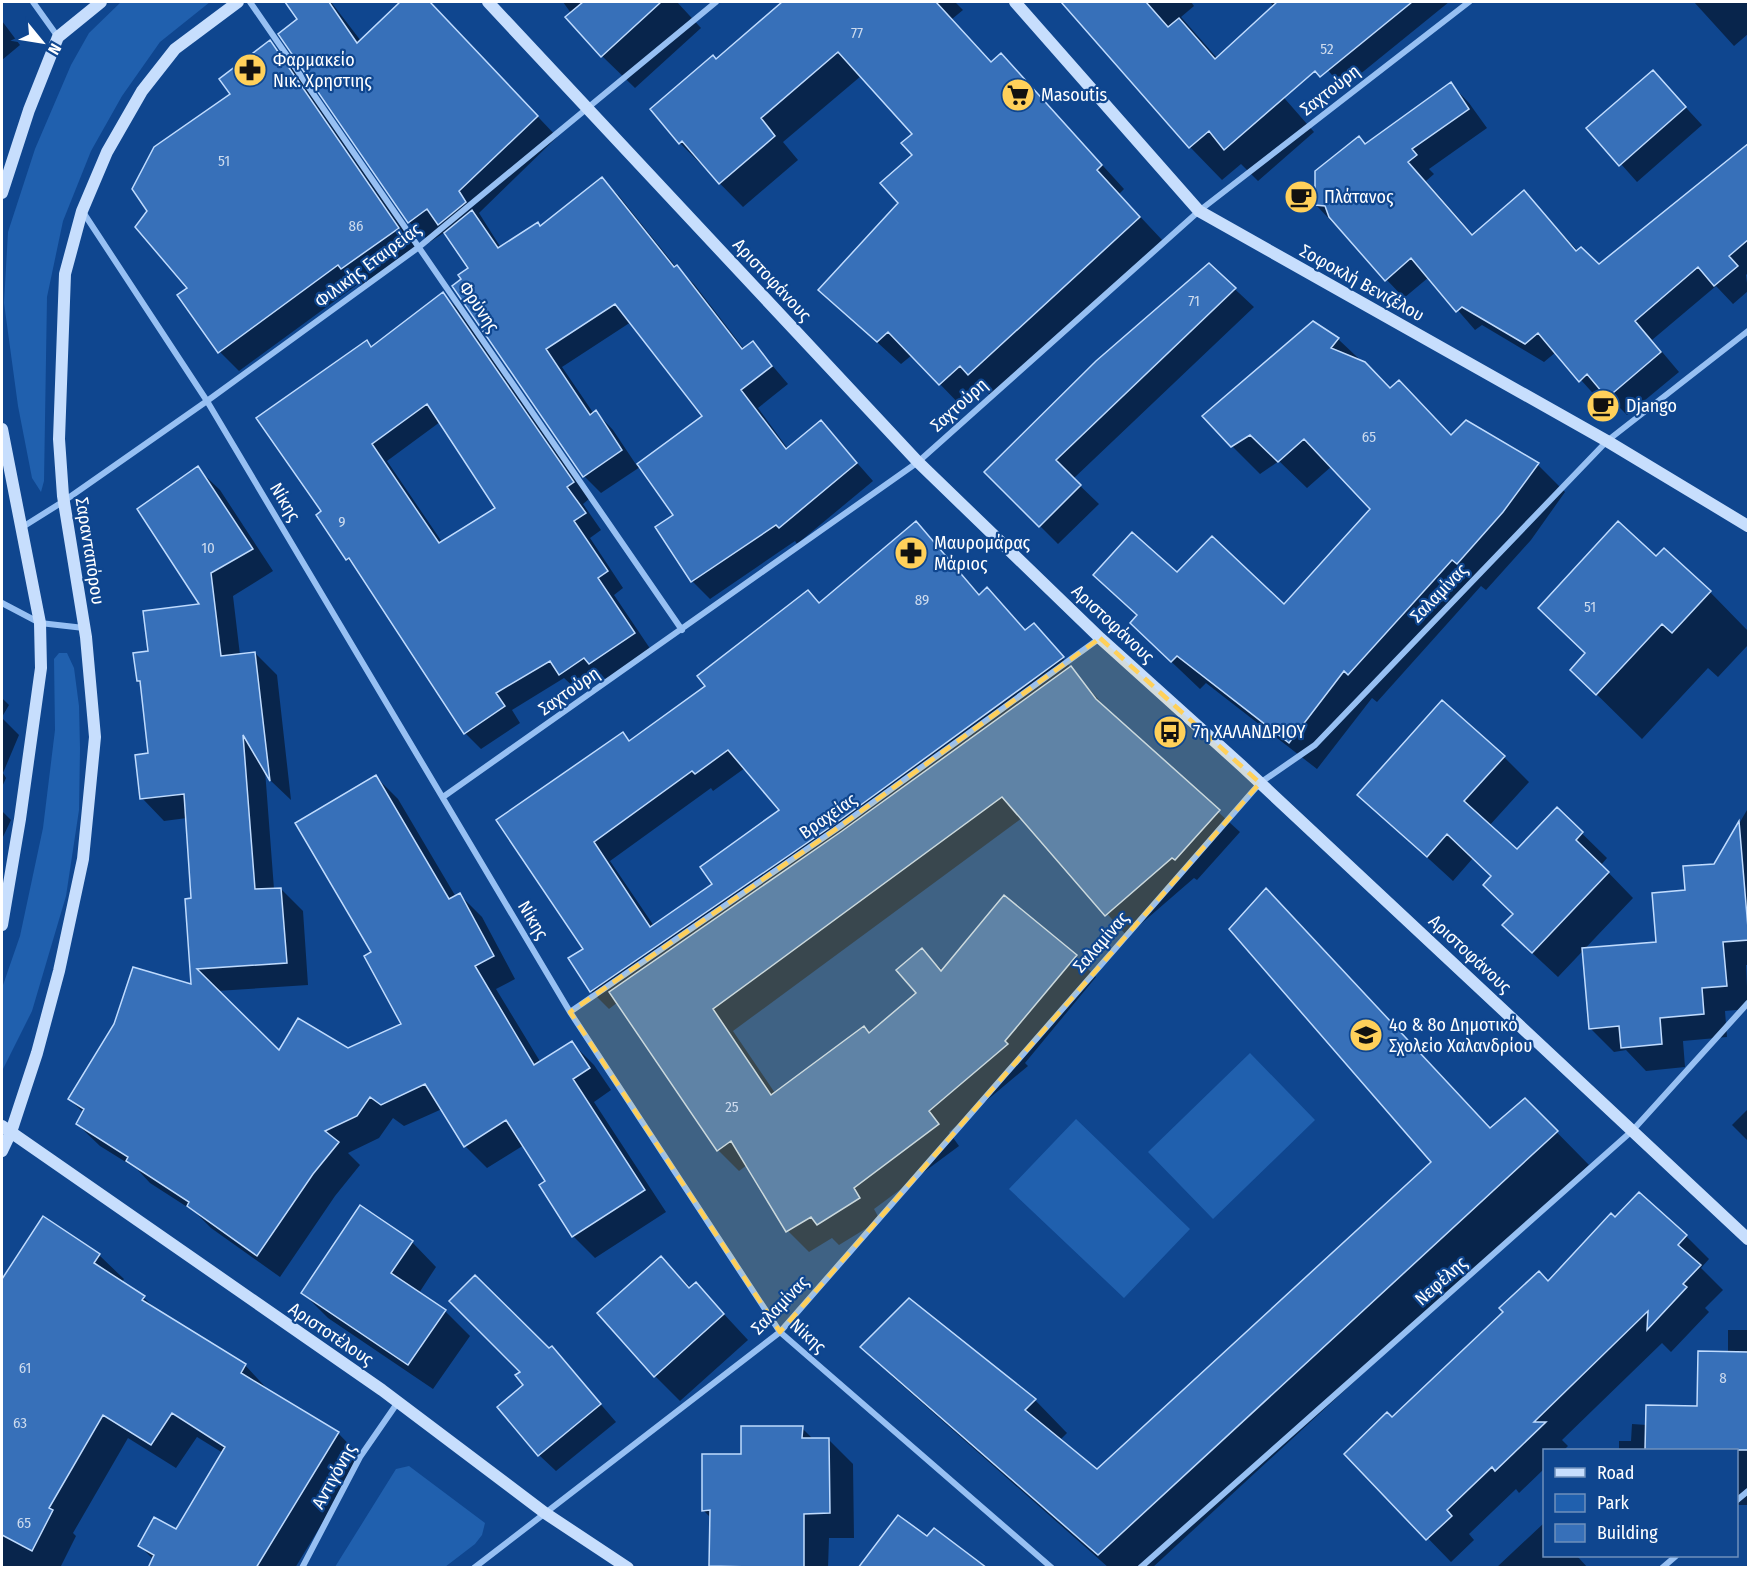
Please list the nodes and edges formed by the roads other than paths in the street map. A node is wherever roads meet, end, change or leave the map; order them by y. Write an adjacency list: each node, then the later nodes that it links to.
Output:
1 (33, 2): 9 (street)
2 (101, 2): 9 (street)
3 (238, 2): 12 (street, Σαρανταπόρου)
4 (250, 2): 14 (street, Φρύνης)
5 (488, 2): 10 (street, Αριστοφάνους)
6 (716, 2): 10 (street, Φιλικής Εταιρείας)
7 (1015, 2): 13 (street, Σοφοκλή Βενιζέλου)
8 (1469, 2): 13 (street, Σαχτούρη)
9 (58, 37): 11 (street)
10 (585, 108): 14 (street, Φιλικής Εταιρείας); 19 (street, Αριστοφάνους)
11 (2, 193)
12 (82, 211): 16 (street, Νίκης); 20 (street, Σαρανταπόρου)
13 (1199, 211): 18 (street, Σοφοκλή Βενιζέλου); 19 (street, Σαχτούρη)
14 (419, 247): 16 (street, Φιλικής Εταιρείας); 26 (street, Φρύνης)
15 (1749, 331): 18 (street, Σαλαμίνας)
16 (207, 401): 20 (street, Φιλικής Εταιρείας); 29 (street, Νίκης)
17 (2, 429): 22 (street)
18 (1606, 441): 21 (street, Σοφοκλή Βενιζέλου); 28 (street, Σαλαμίνας)
19 (918, 462): 26 (street, Σαχτούρη); 27 (street, Αριστοφάνους)
20 (64, 501): 22 (street, Φιλικής Εταιρείας); 25 (street, Σαρανταπόρου)
21 (1749, 526)
22 (20, 529): 24 (street)
23 (2, 603): 24 (street)
24 (40, 623): 25 (street); 30 (street)
25 (84, 628): 33 (street, Σαρανταπόρου)
26 (682, 630): 29 (street, Σαχτούρη)
27 (1100, 638): 28 (street, Αριστοφάνους); 32 (street, Βραχείας)
28 (1260, 783): 34 (street, Αριστοφάνους); 37 (street, Σαλαμίνας)
29 (443, 797): 32 (street, Νίκης)
30 (2, 925)
31 (1749, 1003): 34 (street, Νεφέλης)
32 (570, 1012): 37 (street, Νίκης)
33 (6, 1129): 35 (street, Σαρανταπόρου); 38 (street, Αριστοτέλους)
34 (1633, 1131): 36 (street, Αριστοφάνους); 45 (street, Νεφέλης)
35 (2, 1151)
36 (1749, 1239)
37 (780, 1332): 39 (street, Σαλαμίνας); 44 (street, Νίκης)
38 (398, 1402): 39 (street, Αριστοτέλους); 41 (street, Αντιγόνης)
39 (545, 1513): 42 (street, Σαλαμίνας); 43 (street, Αριστοτέλους)
40 (1675, 1557): 46 (street)
41 (302, 1568)
42 (474, 1568)
43 (628, 1568)
44 (1052, 1568)
45 (1140, 1568)
46 (1662, 1568)

